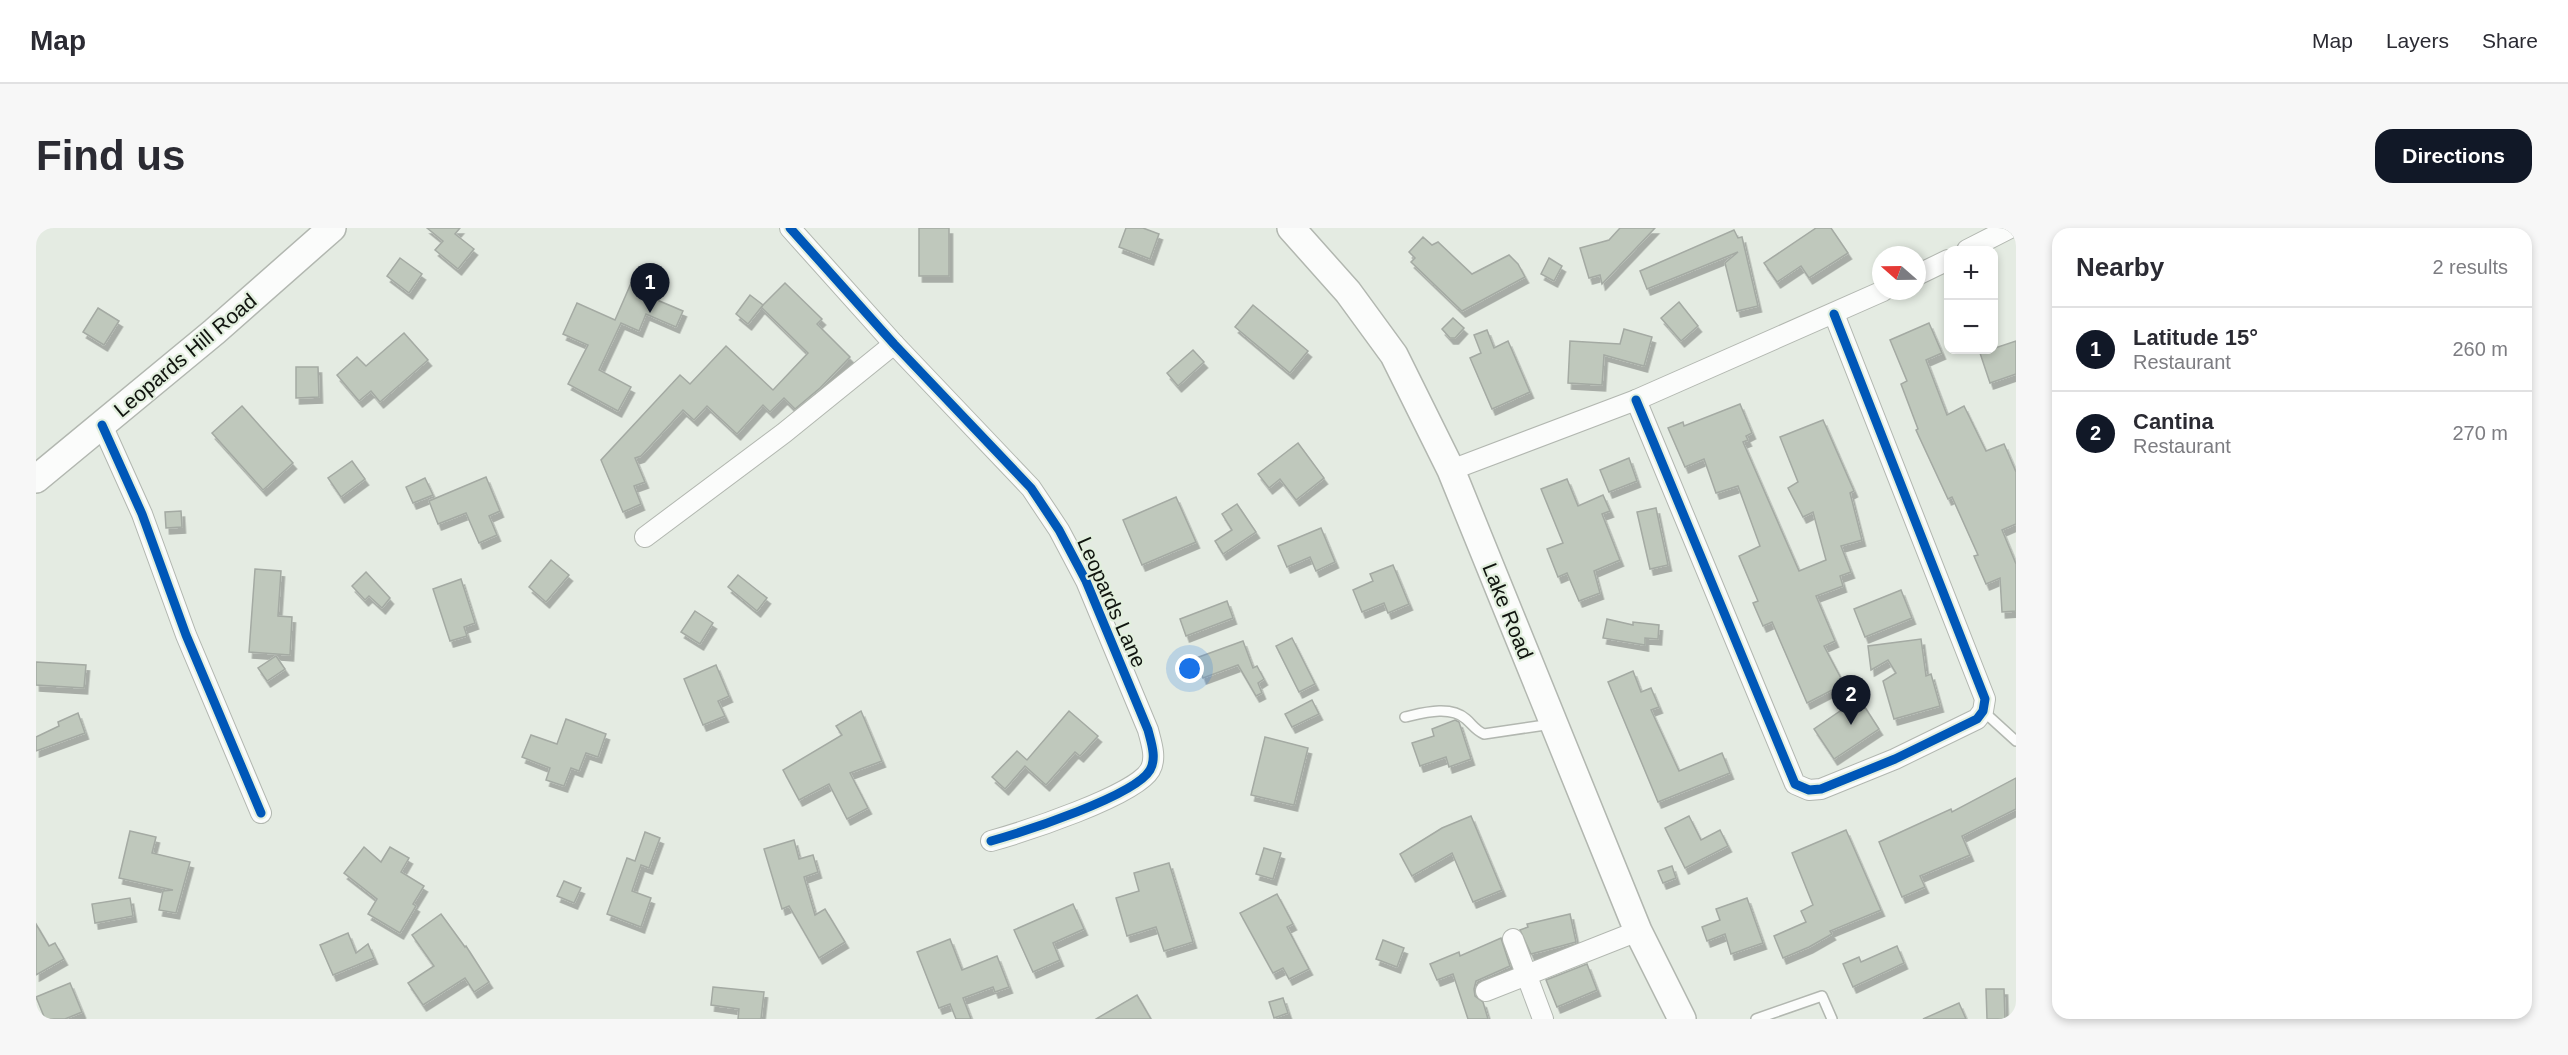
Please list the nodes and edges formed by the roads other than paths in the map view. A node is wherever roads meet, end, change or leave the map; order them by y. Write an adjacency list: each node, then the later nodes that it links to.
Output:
1 (332, 228): 12 (main road, Leopards Hill Road)
2 (790, 228): 10 (street, Leopards Lane)
3 (1291, 228): 13 (main road, Lake Road)
4 (2010, 228): 5 (street)
5 (1975, 246)
6 (1944, 262): 7 (street)
7 (1926, 271)
8 (1872, 296): 9 (street)
9 (1834, 314): 11 (street); 16 (street)
10 (894, 344): 15 (street); 21 (street, Leopards Lane)
11 (1636, 400): 13 (street); 16 (street)
12 (102, 425): 14 (main road, Leopards Hill Road); 20 (street)
13 (1451, 470): 18 (main road, Lake Road)
14 (36, 479)
15 (645, 537)
16 (1983, 711): 19 (lane)
17 (1405, 717): 18 (lane)
18 (1554, 724): 22 (main road, Lake Road)
19 (2016, 741)
20 (261, 813)
21 (992, 841)
22 (1638, 931): 24 (street); 27 (main road, Lake Road)
23 (1513, 939): 24 (street)
24 (1526, 976): 25 (street); 26 (street)
25 (1486, 991)
26 (1543, 1019)
27 (1682, 1019)
28 (1756, 1019): 29 (lane)
29 (1832, 1019)

